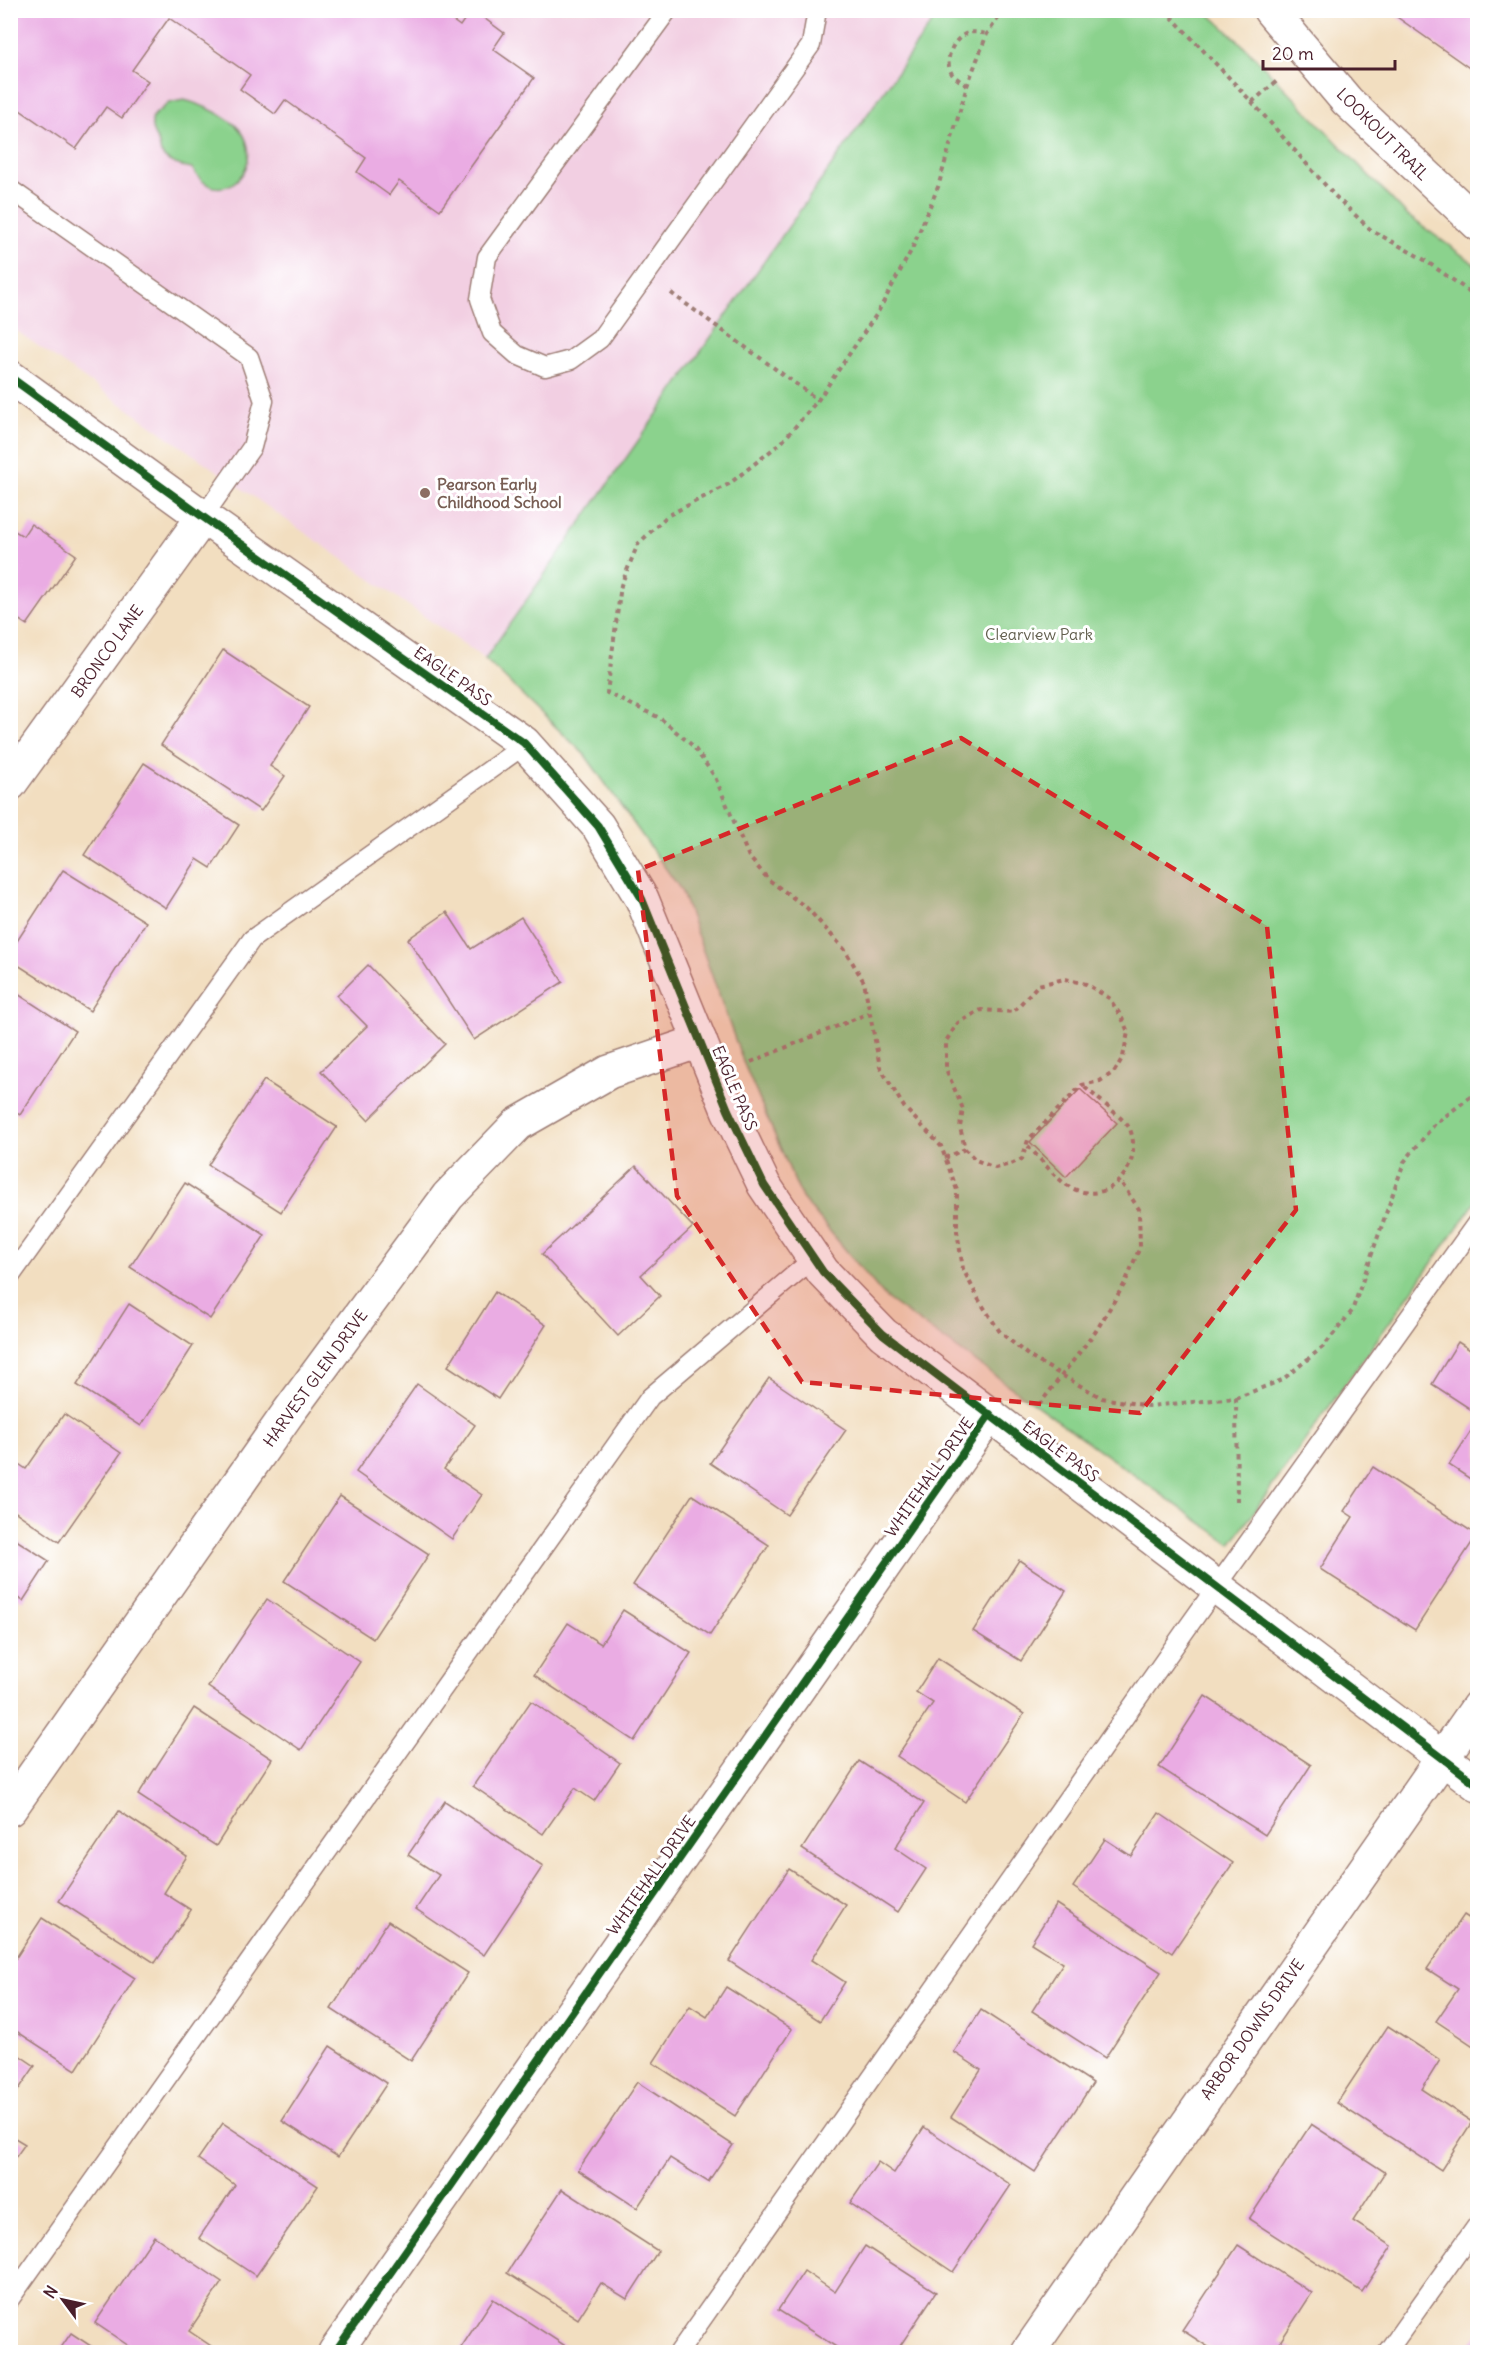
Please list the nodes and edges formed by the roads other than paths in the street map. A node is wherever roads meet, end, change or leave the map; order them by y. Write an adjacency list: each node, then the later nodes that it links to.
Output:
1 (668, 10): 2 (lane)
2 (817, 10)
3 (1276, 13): 5 (street, LOOKOUT TRAIL)
4 (10, 189): 7 (lane)
5 (1478, 224)
6 (10, 377): 7 (street, EAGLE PASS)
7 (204, 517): 8 (street, EAGLE PASS); 9 (street, BRONCO LANE)
8 (526, 744): 10 (street, EAGLE PASS); 13 (lane)
9 (16, 764)
10 (700, 1041): 12 (street, EAGLE PASS); 19 (street, HARVEST GLEN DRIVE)
11 (1478, 1221): 15 (lane)
12 (814, 1258): 14 (street, EAGLE PASS); 21 (lane)
13 (10, 1277)
14 (990, 1414): 15 (street, EAGLE PASS); 22 (street, WHITEHALL DRIVE)
15 (1217, 1586): 17 (street, EAGLE PASS); 23 (lane)
16 (1478, 1707): 17 (street, ARBOR DOWNS DRIVE)
17 (1442, 1756): 18 (street, EAGLE PASS); 24 (street, ARBOR DOWNS DRIVE)
18 (1478, 1785)
19 (10, 1809)
20 (1478, 2224): 25 (lane)
21 (10, 2299)
22 (335, 2352)
23 (679, 2352)
24 (1028, 2352)
25 (1387, 2352)

